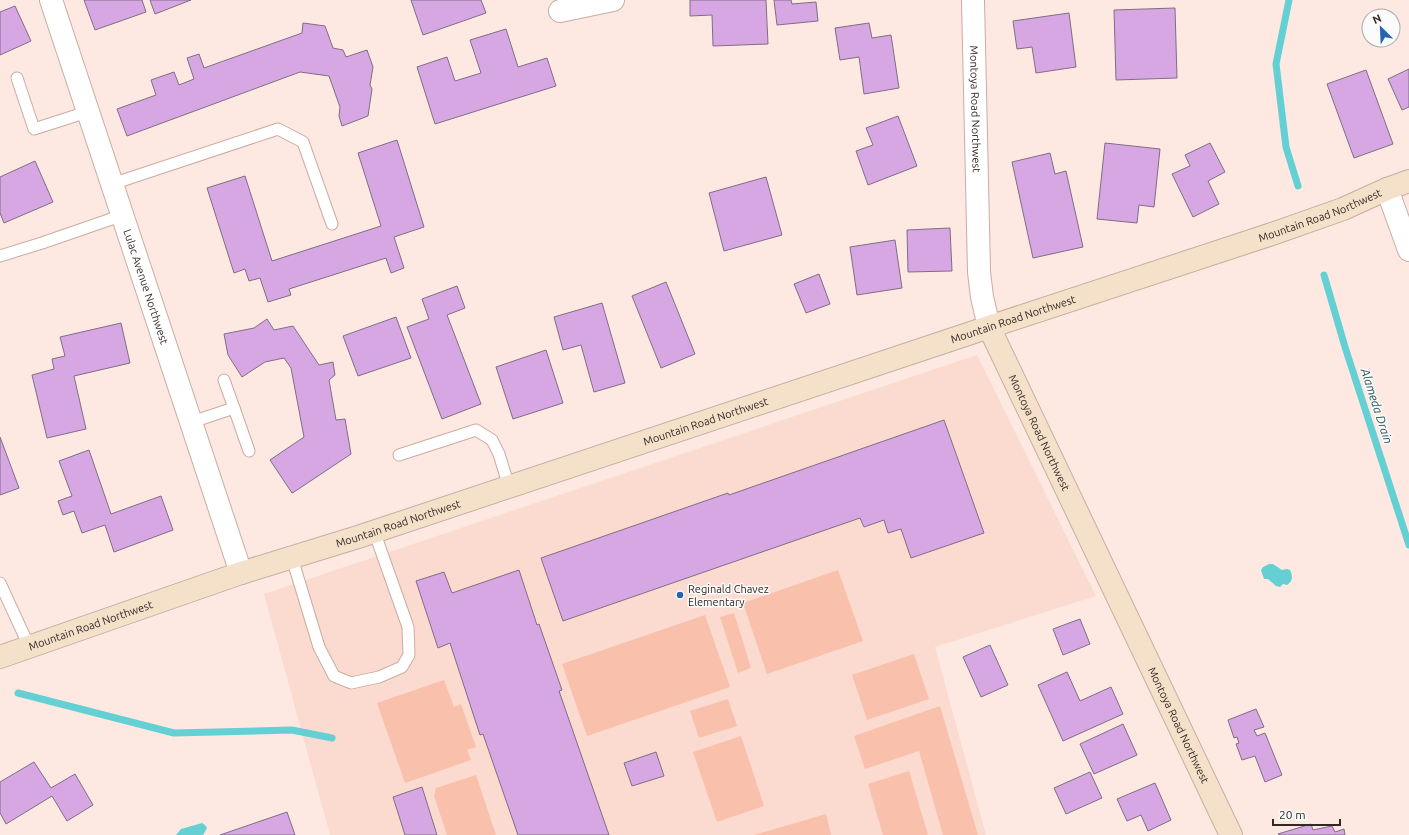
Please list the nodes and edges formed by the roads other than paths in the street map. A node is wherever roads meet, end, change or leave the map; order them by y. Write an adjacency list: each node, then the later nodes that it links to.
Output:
1 (51, 0): 6 (street, Lulac Avenue Northwest)
2 (613, 0): 4 (street)
3 (973, 0): 14 (street, Montoya Road Northwest)
4 (560, 11)
5 (17, 78): 6 (lane)
6 (88, 112): 8 (street, Lulac Avenue Northwest)
7 (1409, 181): 9 (street, Mountain Road Northwest)
8 (112, 184): 10 (street, Lulac Avenue Northwest); 11 (lane)
9 (1387, 189): 12 (street); 14 (street, Mountain Road Northwest)
10 (123, 215): 13 (lane); 17 (street, Lulac Avenue Northwest)
11 (332, 224)
12 (1409, 250)
13 (0, 256)
14 (988, 326): 20 (street, Mountain Road Northwest); 27 (street, Montoya Road Northwest)
15 (224, 380): 16 (lane)
16 (234, 408): 17 (lane); 18 (lane)
17 (192, 422): 23 (street, Lulac Avenue Northwest)
18 (249, 451)
19 (399, 455): 20 (lane)
20 (509, 487): 21 (street, Mountain Road Northwest)
21 (374, 531): 22 (street, Mountain Road Northwest); 22 (lane)
22 (292, 558): 23 (street, Mountain Road Northwest)
23 (241, 573): 25 (street, Mountain Road Northwest)
24 (0, 583): 25 (lane)
25 (29, 646): 26 (street, Mountain Road Northwest)
26 (0, 657)
27 (1231, 835)

